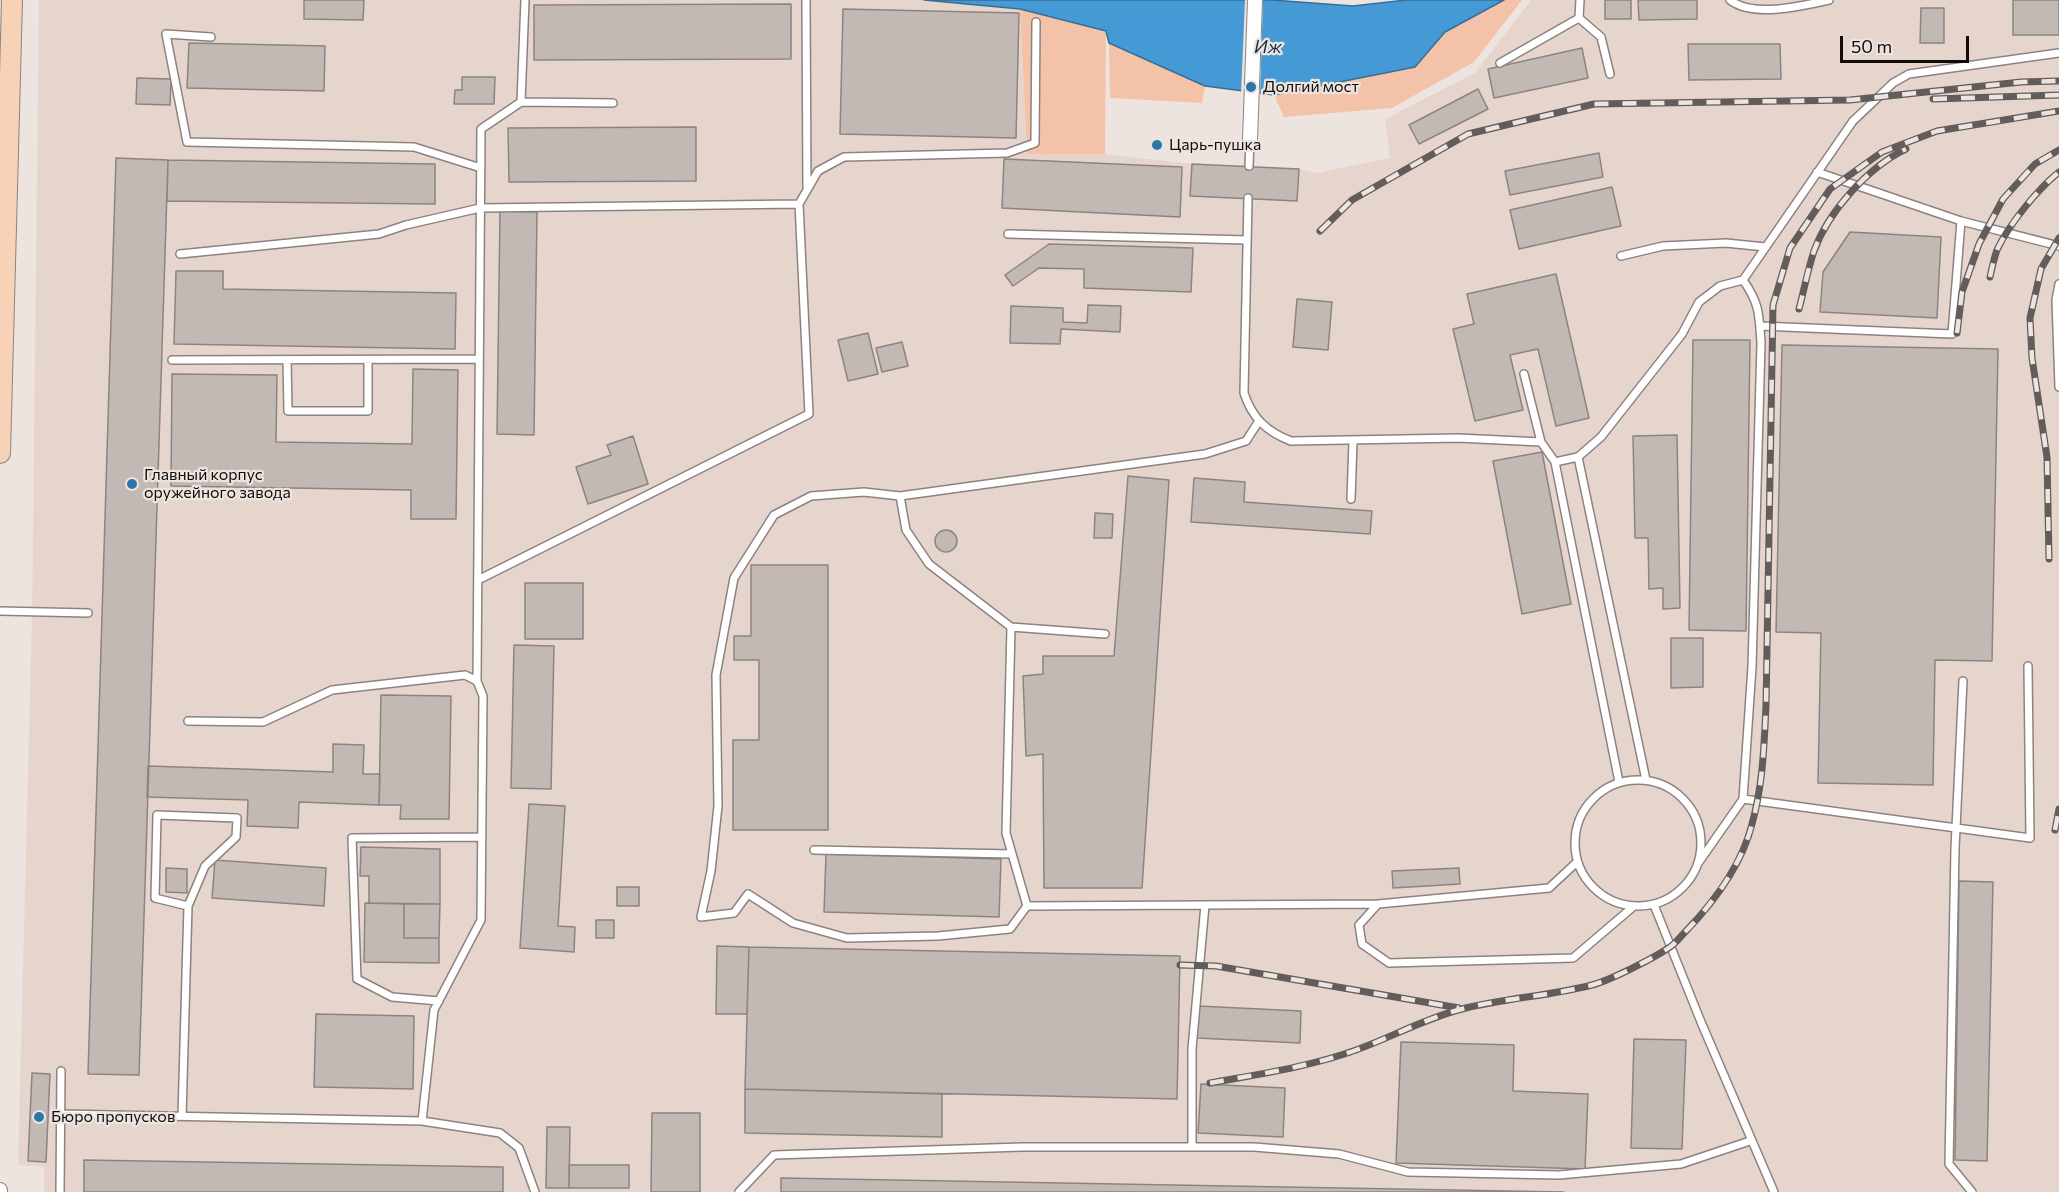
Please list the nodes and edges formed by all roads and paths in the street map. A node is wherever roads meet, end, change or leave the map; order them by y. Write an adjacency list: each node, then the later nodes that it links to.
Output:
1 (12, 0): 14 (main road)
2 (525, 0): 15 (lane)
3 (806, 0): 21 (lane)
4 (1255, 0): 17 (street)
5 (1580, 0): 8 (lane)
6 (1730, 0): 7 (lane)
7 (1829, 0)
8 (1579, 18): 12 (lane); 13 (lane)
9 (1036, 22): 21 (lane)
10 (211, 37): 19 (lane)
11 (2059, 53): 20 (lane)
12 (1500, 63)
13 (1610, 74)
14 (4, 84): 44 (main road)
15 (521, 102): 16 (lane); 19 (lane)
16 (613, 103)
17 (1250, 140): 18 (lane)
18 (1249, 166)
19 (481, 168): 24 (lane)
20 (1817, 172): 25 (lane); 29 (lane)
21 (807, 190): 23 (lane)
22 (1248, 198): 27 (lane)
23 (799, 204): 24 (lane); 49 (lane)
24 (480, 208): 30 (lane); 35 (lane)
25 (1961, 221): 28 (lane); 34 (lane)
26 (1008, 234): 27 (lane)
27 (1247, 240): 41 (lane)
28 (2059, 246)
29 (1765, 247): 31 (lane); 32 (lane)
30 (180, 254)
31 (1621, 255)
32 (1743, 280): 34 (lane); 45 (lane)
33 (2059, 284): 40 (lane)
34 (1760, 326): 60 (lane)
35 (479, 359): 38 (lane); 49 (lane)
36 (172, 360): 37 (lane)
37 (287, 360): 38 (lane); 38 (lane)
38 (368, 360)
39 (1524, 374): 43 (lane)
40 (2059, 387)
41 (1259, 421): 42 (lane); 47 (lane)
42 (1353, 441): 43 (lane); 48 (lane)
43 (1541, 441): 46 (lane)
44 (0, 453)
45 (1578, 458): 46 (lane); 58 (lane)
46 (1555, 462): 59 (lane)
47 (900, 496): 52 (lane); 71 (lane)
48 (1351, 499)
49 (478, 580): 55 (lane)
50 (0, 611): 51 (lane)
51 (88, 614)
52 (1011, 627): 53 (lane); 64 (lane)
53 (1105, 634)
54 (2028, 666): 61 (lane)
55 (477, 681): 57 (lane); 62 (lane)
56 (1963, 681): 61 (lane)
57 (188, 721)
58 (1646, 780): 59 (lane); 66 (lane)
59 (1619, 782): 65 (lane)
60 (1743, 799): 61 (lane); 66 (lane)
61 (1956, 829): 84 (lane)
62 (482, 837): 73 (lane); 73 (lane)
63 (814, 850): 64 (lane)
64 (1012, 854): 71 (lane)
65 (1577, 862): 67 (lane); 72 (lane)
66 (1699, 862): 69 (lane)
67 (1377, 904): 68 (lane); 72 (lane)
68 (1205, 905): 71 (lane); 79 (lane)
69 (1654, 905): 72 (lane); 78 (lane)
70 (188, 906): 70 (lane); 76 (lane)
71 (1027, 906)
72 (1634, 906)
73 (439, 1001): 77 (lane)
74 (61, 1071): 75 (lane)
75 (60, 1114): 76 (lane); 80 (lane)
76 (182, 1116): 77 (lane)
77 (422, 1121): 81 (lane)
78 (1750, 1141): 79 (lane); 83 (lane)
79 (1192, 1147): 82 (lane)
80 (60, 1192)
81 (535, 1192)
82 (740, 1192)
83 (1774, 1192)
84 (1971, 1192)

